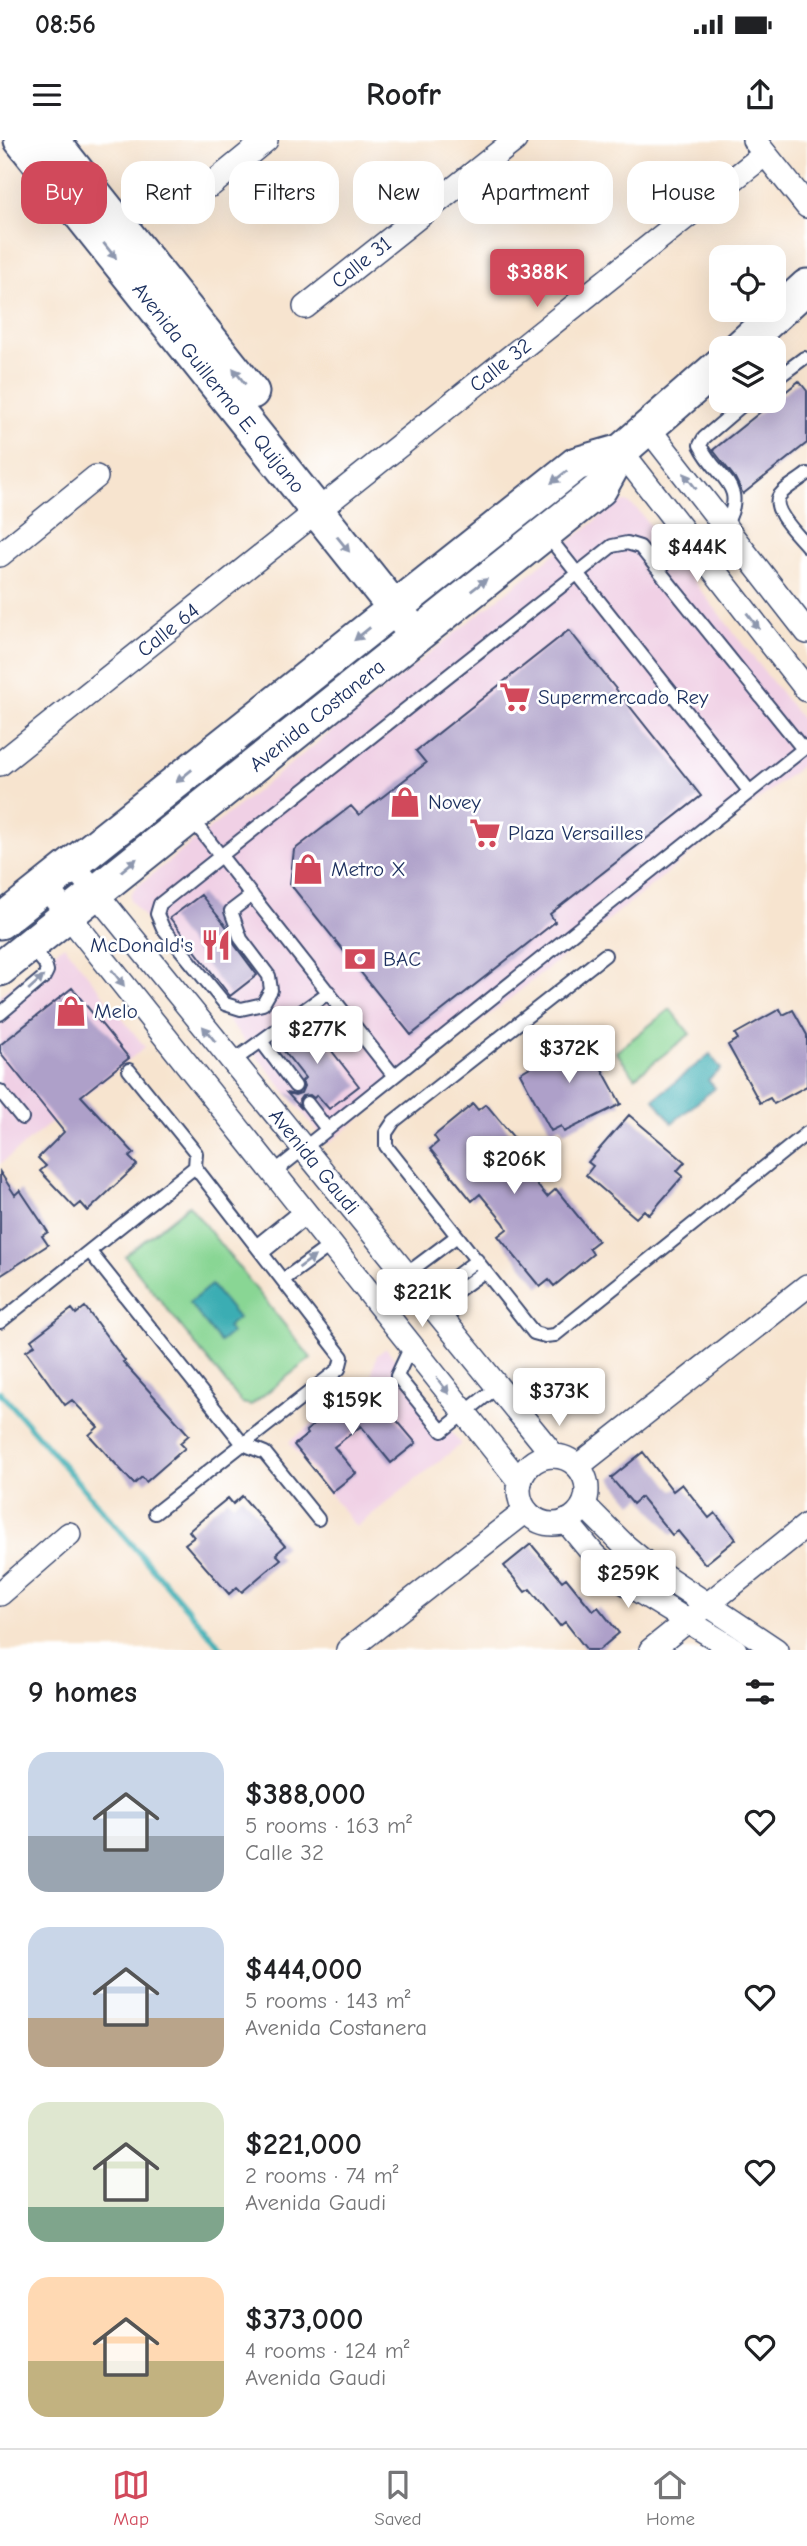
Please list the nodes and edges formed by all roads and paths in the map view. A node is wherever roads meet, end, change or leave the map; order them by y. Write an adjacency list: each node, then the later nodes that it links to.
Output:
1 (22, 140): 19 (street, Avenida Guillermo E. Quijano, one-way to 19)
2 (51, 140): 19 (street, Avenida Guillermo E. Quijano, one-way to 2)
3 (266, 140): 6 (street)
4 (515, 140): 9 (street, Calle 31)
5 (759, 147): 7 (street); 19 (street, Calle 32)
6 (215, 182)
7 (807, 206)
8 (807, 286): 10 (street)
9 (305, 307)
10 (752, 336)
11 (804, 358): 12 (lane)
12 (786, 372)
13 (709, 375): 15 (street, Avenida Costanera)
14 (733, 413): 20 (lane)
15 (648, 428): 16 (street, Avenida Costanera); 20 (street, one-way to 15)
16 (621, 451): 21 (street, Avenida Costanera); 25 (street, Avenida Costanera, one-way to 25); 28 (street, one-way to 28)
17 (807, 474): 22 (lane)
18 (96, 477): 23 (street)
19 (327, 505): 25 (street, Avenida Guillermo E. Quijano); 30 (street, Calle 64)
20 (725, 526): 27 (street)
21 (546, 533): 24 (lane); 26 (street, Avenida Costanera, one-way to 21)
22 (807, 546)
23 (0, 555)
24 (577, 573): 29 (lane); 31 (lane); 33 (lane)
25 (404, 601): 26 (street, Avenida Guillermo E. Quijano); 34 (street, Avenida Costanera, one-way to 34)
26 (425, 628): 32 (street, Avenida Costanera)
27 (807, 632)
28 (807, 690)
29 (805, 748): 31 (lane)
30 (0, 764)
31 (750, 792): 48 (lane)
32 (190, 816): 33 (lane); 36 (street, Avenida Costanera, one-way to 32)
33 (220, 855): 37 (lane); 37 (lane)
34 (73, 865): 35 (street, Avenida Costanera); 36 (street, Avenida Gaudi)
35 (45, 886): 38 (street, Avenida Gaudi); 39 (street, Avenida Costanera)
36 (95, 893): 38 (street, Avenida Costanera); 46 (street, Avenida Gaudi, one-way to 36)
37 (252, 895): 43 (lane)
38 (68, 914): 40 (street, Avenida Costanera); 57 (street, Avenida Gaudi, one-way to 57)
39 (0, 922)
40 (30, 946): 42 (street, Avenida Costanera); 44 (lane, one-way to 40)
41 (605, 955): 60 (lane)
42 (0, 969)
43 (329, 992): 45 (lane); 48 (lane)
44 (0, 1014)
45 (261, 1041): 46 (lane); 49 (lane)
46 (232, 1062): 55 (street, Avenida Gaudi)
47 (129, 1070): 56 (lane)
48 (394, 1076): 53 (lane)
49 (295, 1087)
50 (0, 1091): 52 (lane)
51 (307, 1103): 53 (lane)
52 (22, 1118)
53 (327, 1129): 55 (lane)
54 (807, 1133): 64 (lane)
55 (302, 1149): 57 (lane); 59 (street, Avenida Gaudi)
56 (195, 1167): 62 (lane); 63 (lane)
57 (273, 1172): 58 (street, Avenida Gaudi)
58 (305, 1212): 61 (street, Avenida Gaudi); 62 (lane)
59 (355, 1213): 61 (street); 65 (street, Avenida Gaudi)
60 (457, 1236): 64 (lane); 65 (lane)
61 (331, 1245): 66 (lane, one-way to 61); 70 (street, Avenida Gaudi)
62 (259, 1249): 66 (lane)
63 (90, 1252): 69 (lane); 73 (lane)
64 (481, 1266): 68 (lane)
65 (405, 1275): 68 (street, Avenida Gaudi)
66 (283, 1280): 73 (lane)
67 (807, 1286): 75 (street)
68 (425, 1299): 70 (street); 71 (street, Avenida Gaudi)
69 (0, 1322)
70 (393, 1323): 72 (street, Avenida Gaudi)
71 (497, 1387): 72 (lane); 74 (street, Avenida Gaudi)
72 (465, 1414): 76 (street, Avenida Gaudi)
73 (243, 1444): 79 (lane); 80 (lane)
74 (554, 1456): 75 (street); 76 (street)
75 (578, 1466): 77 (street)
76 (523, 1476): 78 (street)
77 (584, 1505): 81 (street); 85 (street)
78 (526, 1511): 81 (street); 87 (street)
79 (155, 1513)
80 (318, 1519)
81 (566, 1521): 86 (street)
82 (807, 1525): 85 (street)
83 (69, 1534): 84 (street)
84 (0, 1594)
85 (708, 1604): 86 (street); 90 (street)
86 (688, 1620): 88 (street); 89 (street)
87 (348, 1650)
88 (651, 1650)
89 (734, 1650)
90 (776, 1650)

